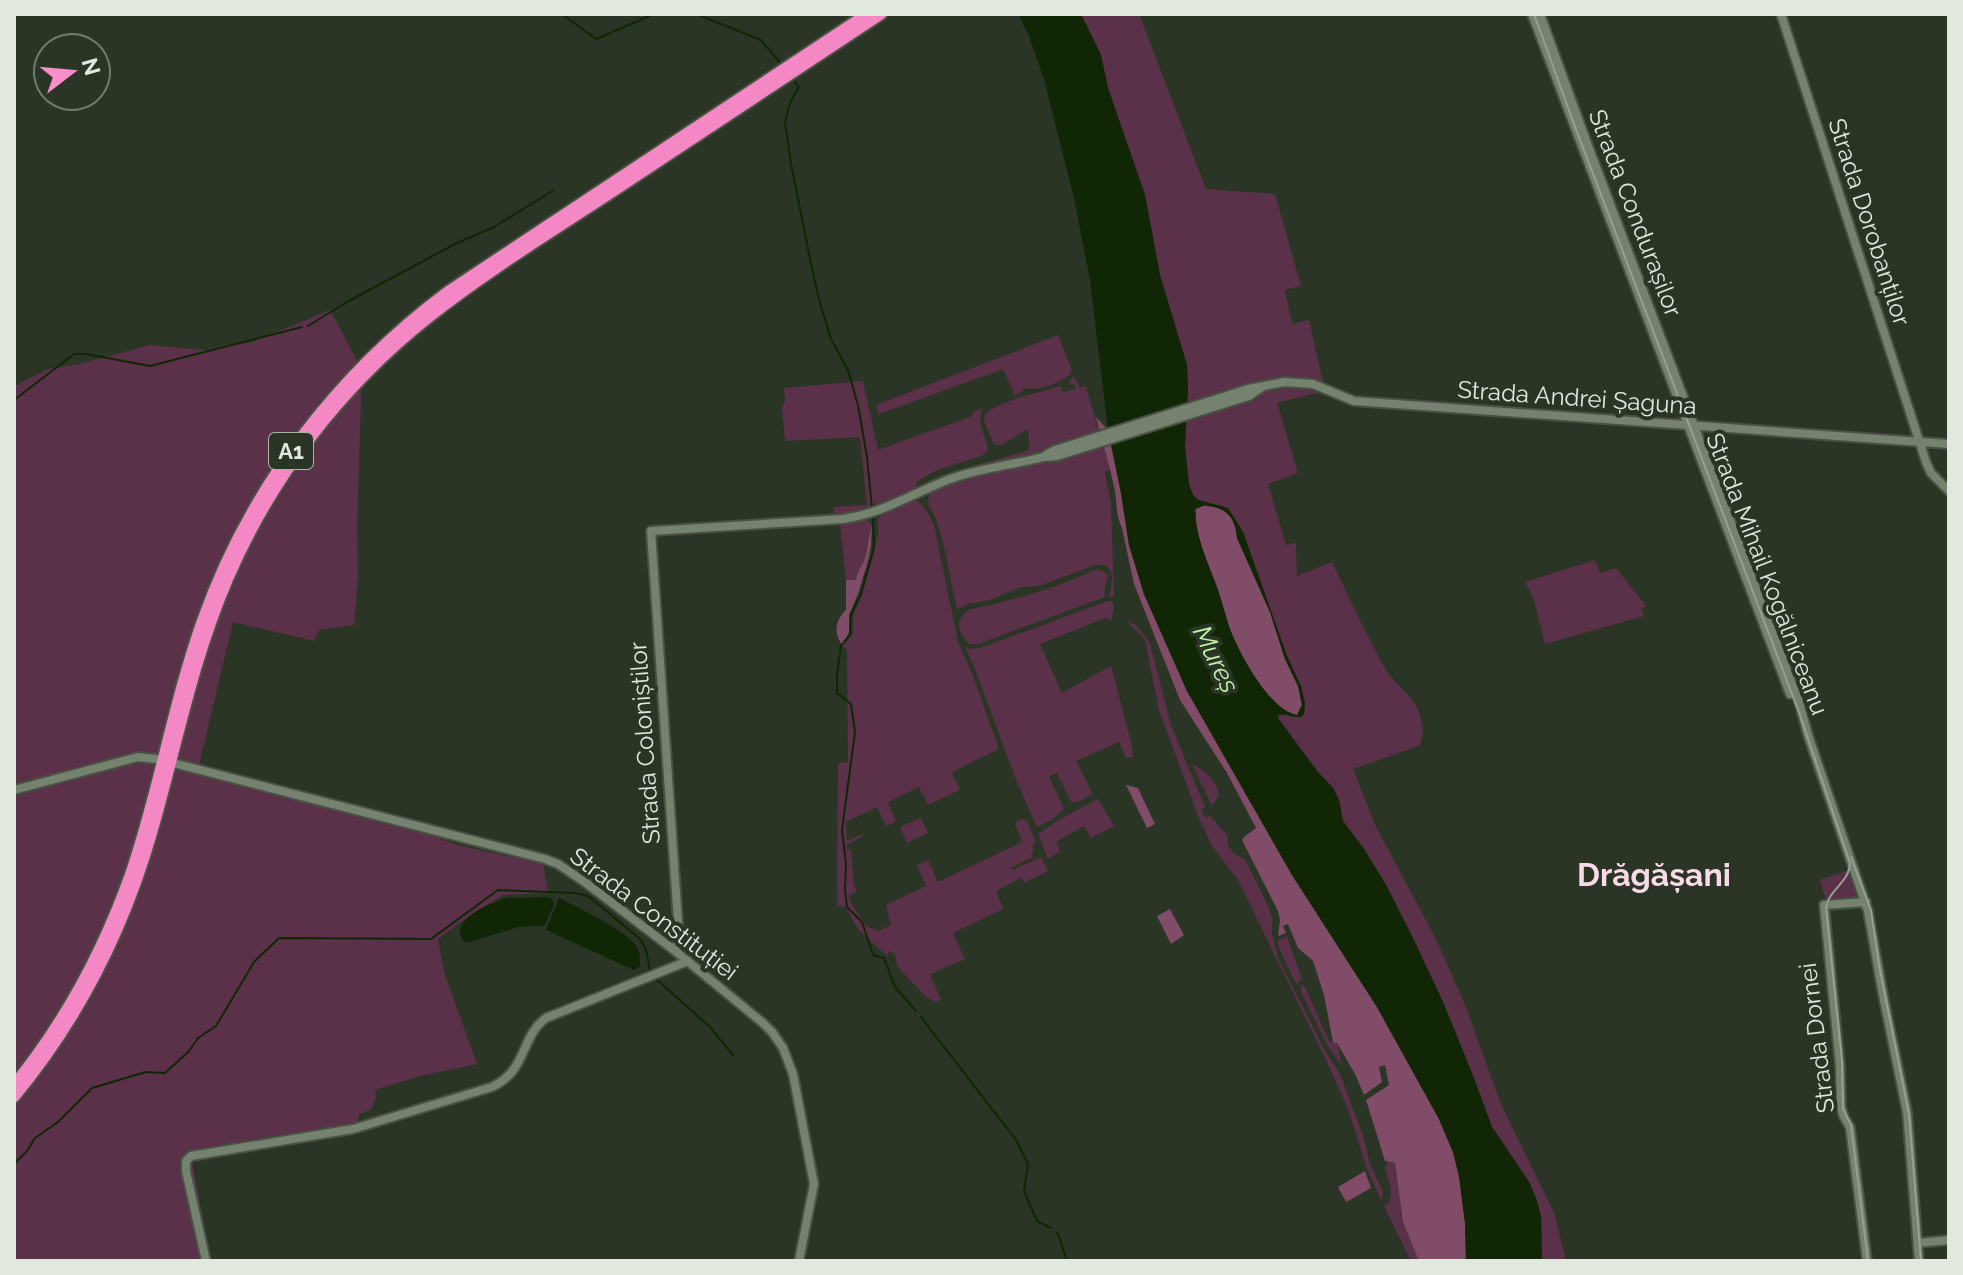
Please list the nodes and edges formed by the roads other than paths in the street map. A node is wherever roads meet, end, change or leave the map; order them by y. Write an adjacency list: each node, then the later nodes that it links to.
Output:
1 (867, 14): 6 (highway, A1)
2 (881, 14): 6 (highway, A1)
3 (1532, 14): 8 (street, Strada Condurașilor)
4 (1540, 14): 8 (street, Strada Condurașilor)
5 (1781, 14): 9 (street, Strada Dorobanților)
6 (801, 62): 7 (highway, A1)
7 (777, 78): 19 (highway, A1); 20 (highway, A1)
8 (1691, 426): 9 (street, Strada Andrei Șaguna); 12 (street, Strada Andrei Șaguna); 16 (street, Strada Mihail Kogălniceanu)
9 (1919, 442): 10 (street, Strada Andrei Șaguna); 11 (street, Strada Dorobanților)
10 (1949, 444)
11 (1949, 491)
12 (651, 531): 17 (street, Strada Coloniștilor)
13 (156, 759): 15 (street)
14 (177, 764): 17 (street, Strada Constituției)
15 (14, 790)
16 (1866, 902): 22 (street, Strada Mihail Kogălniceanu); 25 (street, Strada Dornei)
17 (674, 950): 18 (street, Strada Constituției)
18 (688, 961): 23 (street); 24 (street, Strada Constituției)
19 (14, 1085)
20 (14, 1097)
21 (1949, 1240): 22 (street)
22 (1918, 1243): 26 (street, Strada Mihail Kogălniceanu)
23 (206, 1261)
24 (799, 1261)
25 (1867, 1261)
26 (1919, 1261)

